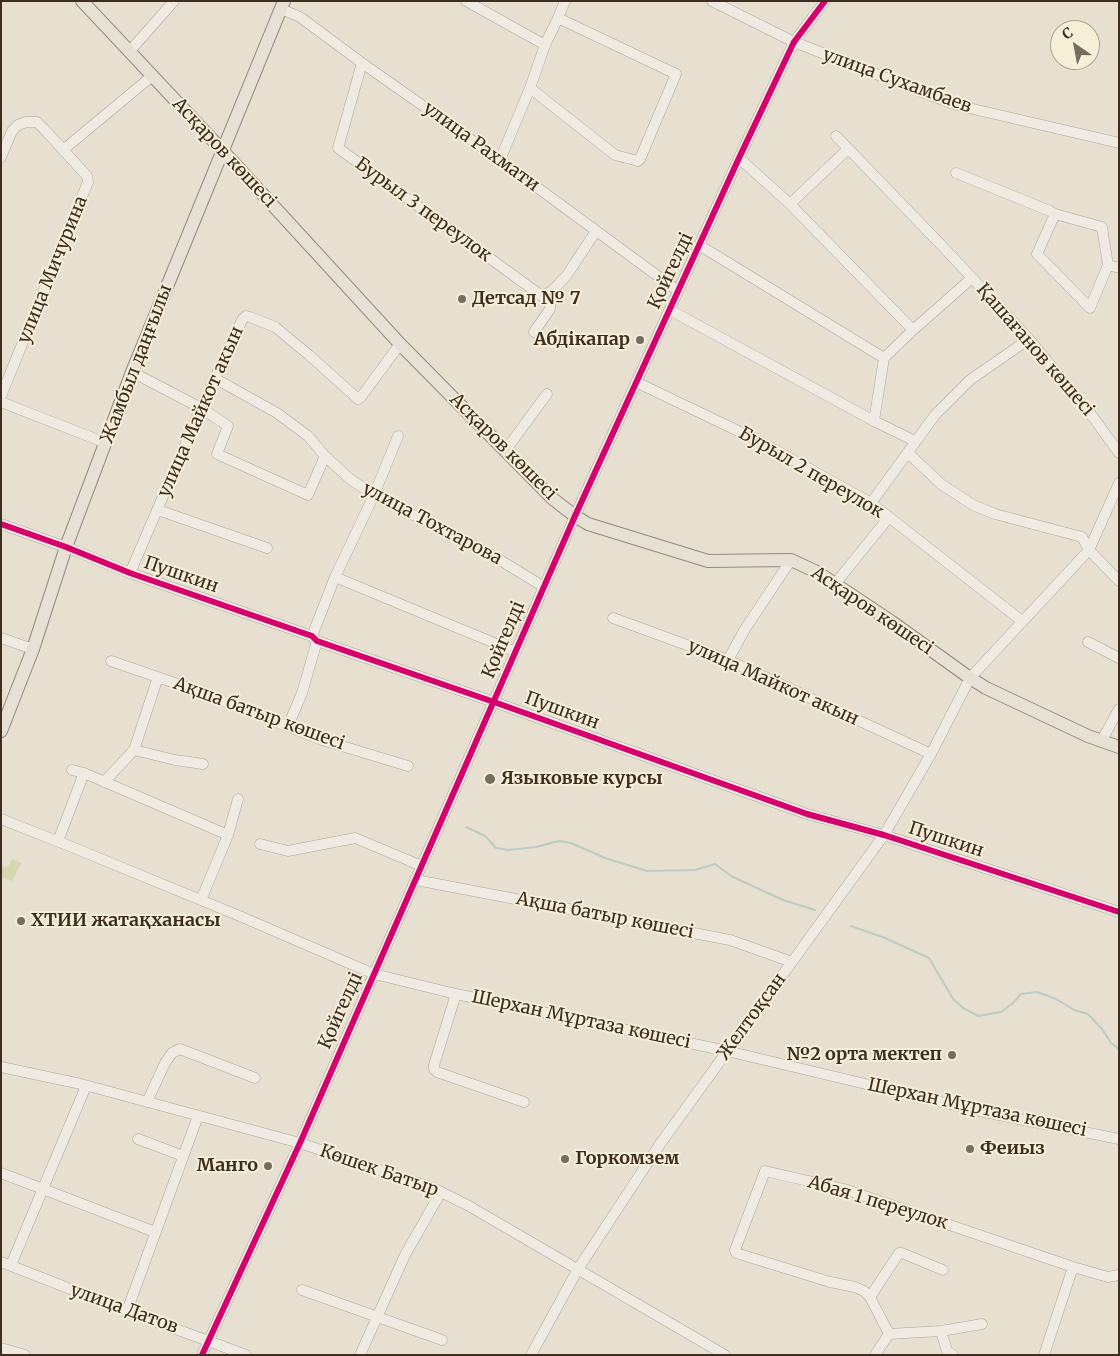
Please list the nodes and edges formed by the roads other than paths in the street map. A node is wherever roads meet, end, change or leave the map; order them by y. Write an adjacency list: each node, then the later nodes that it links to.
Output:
1 (82, 1): 11 (main road, Асқаров көшесі)
2 (174, 1): 11 (street)
3 (466, 1): 10 (street)
4 (564, 1): 8 (street)
5 (712, 1): 9 (street, улица Сухамбаев)
6 (825, 1): 9 (street, Қойгелді)
7 (282, 5): 12 (street, улица Рахмати); 19 (main road, Жамбыл даңғылы)
8 (558, 18): 10 (street); 14 (street)
9 (794, 42): 16 (street, улица Сухамбаев); 21 (street, Қойгелді)
10 (545, 45): 14 (street)
11 (129, 52): 13 (main road, Асқаров көшесі)
12 (362, 64): 22 (street, улица Рахмати); 31 (street, Бурыл 3 переулок)
13 (152, 76): 18 (street); 19 (main road, Асқаров көшесі)
14 (530, 88): 22 (street)
15 (836, 136): 17 (street, Қашағанов көшесі)
16 (1119, 144)
17 (848, 149): 24 (street); 29 (street, Қашағанов көшесі)
18 (63, 150): 20 (street, улица Мичурина); 42 (street, улица Мичурина)
19 (223, 151): 36 (main road, Асқаров көшесі); 38 (main road, Жамбыл даңғылы)
20 (1, 157)
21 (739, 158): 24 (street); 27 (street, Қойгелді)
22 (500, 160): 26 (street, улица Рахмати)
23 (956, 173): 25 (street)
24 (790, 204): 33 (street)
25 (1055, 214): 28 (street); 28 (street)
26 (596, 231): 30 (street, улица Рахмати); 31 (street)
27 (699, 245): 30 (street, Қойгелді); 37 (street)
28 (1114, 267)
29 (972, 278): 33 (street); 35 (street, Қашағанов көшесі)
30 (678, 292): 32 (street, Қойгелді)
31 (542, 296): 34 (street)
32 (670, 310): 40 (street, Қойгелді); 45 (street)
33 (913, 330): 37 (street)
34 (534, 332)
35 (1029, 339): 47 (street); 51 (street, Қашағанов көшесі)
36 (400, 344): 39 (street, улица Майкот акын); 49 (main road, Асқаров көшесі)
37 (884, 358): 45 (street)
38 (132, 372): 44 (street); 48 (main road, Жамбыл даңғылы)
39 (216, 379): 44 (street, улица Майкот акын); 52 (street, улица Тохтарова)
40 (636, 382): 55 (street, Бурыл 2 переулок); 57 (street, Қойгелді)
41 (547, 394): 49 (street)
42 (1, 396)
43 (1, 402): 48 (street)
44 (201, 408): 52 (street); 56 (street, улица Майкот акын)
45 (874, 421): 47 (street)
46 (398, 436): 54 (street)
47 (915, 441): 50 (street)
48 (106, 443): 60 (main road, Жамбыл даңғылы)
49 (505, 451): 57 (main road, Асқаров көшесі)
50 (908, 453): 55 (street); 62 (street)
51 (1119, 453)
52 (324, 456): 54 (street, улица Тохтарова)
53 (1119, 483): 62 (street, Желтоқсан)
54 (374, 495): 65 (street); 68 (street, улица Тохтарова)
55 (871, 503): 58 (street, Бурыл 2 переулок)
56 (158, 510): 61 (street, улица Майкот акын); 64 (street, улица Майкот акын)
57 (576, 516): 63 (main road, Асқаров көшесі); 68 (street, Қойгелді)
58 (889, 517): 67 (street); 70 (street, Бурыл 2 переулок)
59 (1, 524): 60 (street, Пушкин)
60 (66, 547): 64 (street, Пушкин); 74 (main road, Жамбыл даңғылы)
61 (267, 548)
62 (1089, 550): 66 (street); 70 (street, Желтоқсан)
63 (791, 560): 67 (main road, Асқаров көшесі); 77 (street)
64 (130, 573): 72 (street, Пушкин)
65 (335, 577): 72 (street); 75 (street)
66 (1119, 580)
67 (835, 584): 80 (main road, Асқаров көшесі)
68 (544, 587): 75 (street, Қойгелді)
69 (613, 618): 77 (street, улица Майкот акын)
70 (1022, 621): 80 (street, Желтоқсан)
71 (1, 638): 74 (street)
72 (314, 638): 81 (street, Пушкин); 83 (street)
73 (1088, 642): 76 (street)
74 (33, 649): 84 (main road, Жамбыл даңғылы)
75 (516, 652): 81 (street, Қойгелді)
76 (1119, 658)
77 (728, 660): 88 (street, улица Майкот акын)
78 (110, 661): 79 (street, Ақша батыр көшесі)
79 (158, 677): 83 (street, Ақша батыр көшесі); 87 (street)
80 (970, 678): 85 (main road, Асқаров көшесі); 88 (street, Желтоқсан)
81 (494, 702): 97 (street, Пушкин); 100 (street, Қойгелді)
82 (1119, 709): 85 (street)
83 (288, 726): 90 (street, Ақша батыр көшесі)
84 (1, 731)
85 (1102, 740): 86 (main road, Асқаров көшесі)
86 (1119, 747)
87 (134, 750): 89 (street); 93 (street)
88 (931, 754): 97 (street, Желтоқсан)
89 (203, 764)
90 (408, 766)
91 (72, 770): 92 (street)
92 (84, 773): 93 (street); 98 (street)
93 (104, 782): 96 (street)
94 (238, 799): 96 (street)
95 (1, 820): 98 (street, Шерхан Мұртаза көшесі)
96 (228, 835): 102 (street)
97 (884, 835): 103 (street, Пушкин); 104 (street, Желтоқсан)
98 (58, 841): 102 (street, Шерхан Мұртаза көшесі)
99 (260, 844): 100 (street)
100 (422, 866): 101 (street, Қойгелді)
101 (416, 880): 104 (street, Ақша батыр көшесі); 105 (street, Қойгелді)
102 (201, 900): 105 (street, Шерхан Мұртаза көшесі)
103 (1119, 912)
104 (792, 962): 107 (street, Желтоқсан)
105 (374, 974): 106 (street, Шерхан Мұртаза көшесі); 116 (street, Қойгелді)
106 (456, 994): 107 (street, Шерхан Мұртаза көшесі); 112 (street)
107 (727, 1051): 114 (street, Шерхан Мұртаза көшесі); 124 (street, Желтоқсан)
108 (1, 1067): 110 (street, Көшек Батыр)
109 (255, 1078): 111 (street)
110 (86, 1086): 111 (street, Көшек Батыр); 119 (street)
111 (147, 1102): 113 (street, Көшек Батыр)
112 (524, 1102)
113 (198, 1116): 116 (street, Көшек Батыр); 117 (street)
114 (1119, 1139)
115 (138, 1140): 117 (street)
116 (300, 1143): 120 (street, Көшек Батыр); 134 (street, Қойгелді)
117 (183, 1156): 121 (street)
118 (1, 1173): 119 (street)
119 (43, 1189): 121 (street); 122 (street)
120 (442, 1192): 124 (street, Көшек Батыр); 130 (street)
121 (155, 1232): 129 (street)
122 (6, 1264): 129 (street, улица Датов)
123 (1073, 1267): 126 (street, Абая 1 переулок); 128 (street, Абая 1 переулок); 145 (street)
124 (578, 1269): 141 (street, Желтоқсан); 142 (street, Көшек Батыр)
125 (943, 1270): 128 (street)
126 (1119, 1275)
127 (302, 1290): 130 (street)
128 (870, 1298): 133 (street)
129 (127, 1311): 134 (street, улица Датов)
130 (377, 1316): 135 (street); 140 (street)
131 (982, 1324): 132 (street)
132 (941, 1330): 133 (street); 144 (street)
133 (889, 1334): 143 (street)
134 (208, 1340): 138 (street, Қойгелді); 139 (street, улица Датов)
135 (442, 1340)
136 (1, 1348): 137 (street)
137 (25, 1355)
138 (202, 1355)
139 (246, 1355)
140 (360, 1355)
141 (531, 1355)
142 (725, 1355)
143 (875, 1355)
144 (953, 1355)
145 (1044, 1355)

